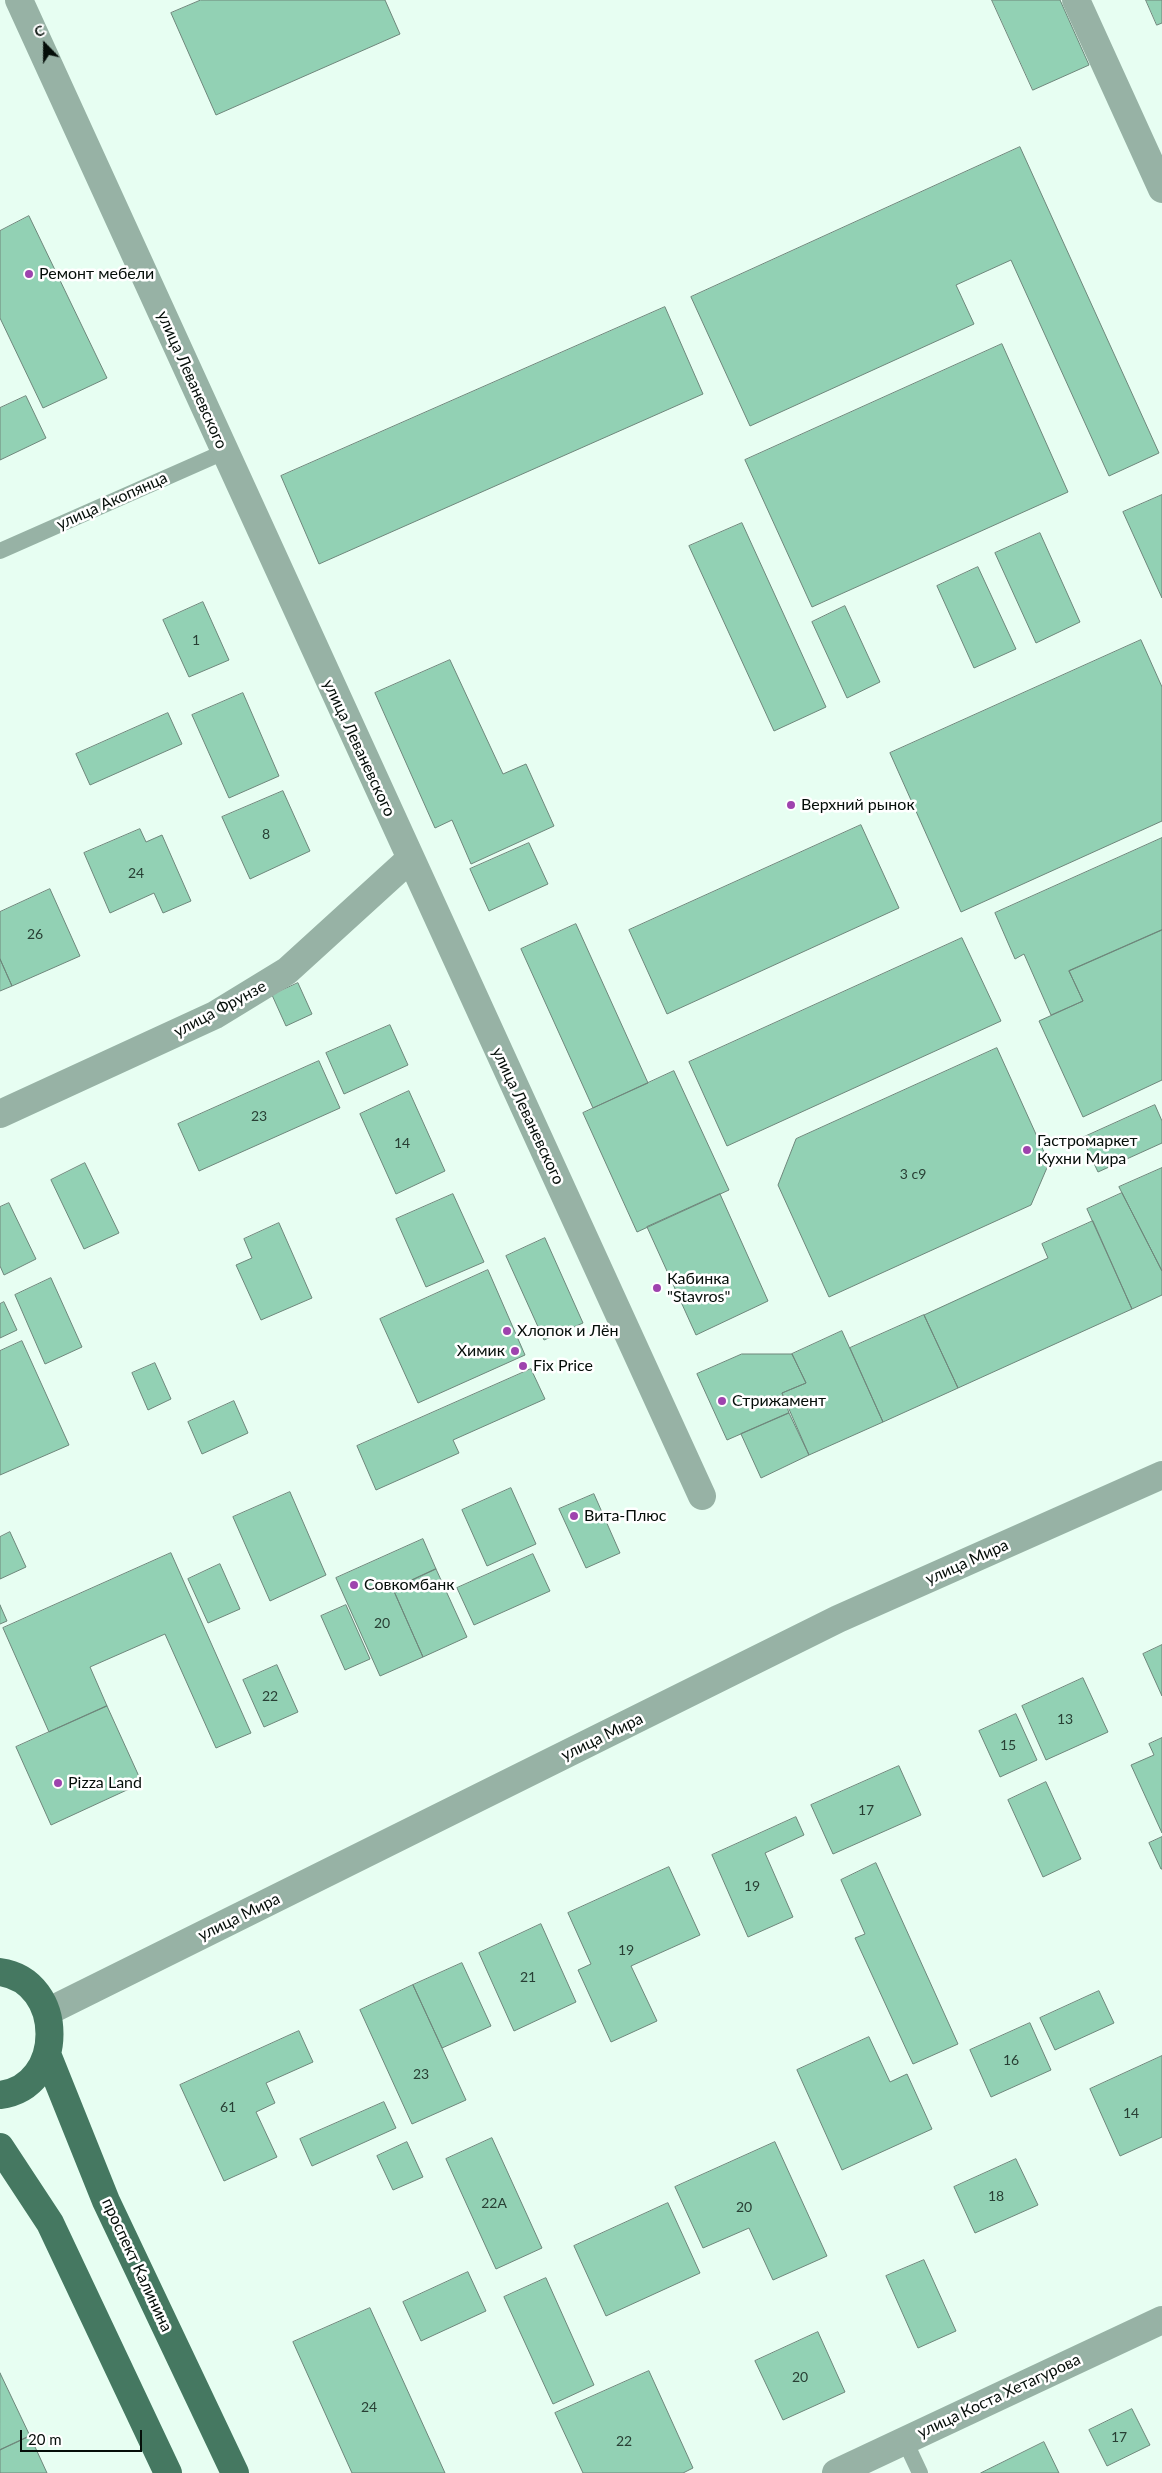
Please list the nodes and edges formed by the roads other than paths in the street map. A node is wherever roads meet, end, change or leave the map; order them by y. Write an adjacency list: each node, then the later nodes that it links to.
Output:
1 (18, 0): 4 (street, улица Леваневского)
2 (1076, 0): 3 (street)
3 (1162, 189)
4 (224, 452): 5 (lane, улица Акопянца); 6 (street, улица Леваневского)
5 (0, 551)
6 (410, 859): 7 (street, улица Фрунзе); 9 (street, улица Леваневского)
7 (0, 1114)
8 (1162, 1475): 11 (street, улица Мира)
9 (702, 1496)
10 (2, 1969): 11 (main road, проспект Калинина)
11 (48, 2012): 12 (main road, проспект Калинина)
12 (47, 2054): 13 (main road, проспект Калинина); 18 (main road, проспект Калинина)
13 (0, 2095)
14 (0, 2147): 17 (main road)
15 (1162, 2320): 16 (street, улица Коста Хетагурова)
16 (905, 2441): 19 (street, улица Коста Хетагурова); 20 (lane)
17 (168, 2473)
18 (235, 2473)
19 (836, 2473)
20 (920, 2473)

